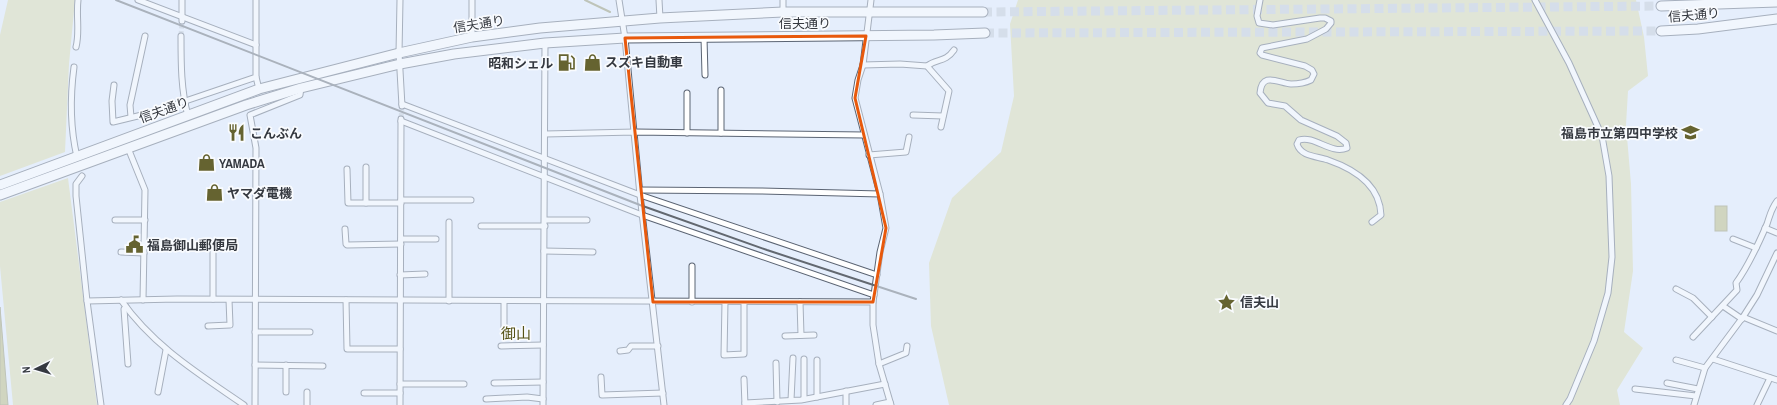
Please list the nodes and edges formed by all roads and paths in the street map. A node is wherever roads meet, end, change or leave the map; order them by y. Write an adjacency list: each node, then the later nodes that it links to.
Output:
1 (78, 0): 33 (street)
2 (138, 0): 13 (street)
3 (182, 0): 20 (street)
4 (256, 0): 32 (street)
5 (400, 0): 35 (street)
6 (472, 0): 28 (street)
7 (619, 0): 22 (street)
8 (659, 0): 19 (street)
9 (783, 0): 16 (street)
10 (871, 0): 17 (street)
11 (1260, 0): 82 (street)
12 (1535, 0): 192 (street)
13 (149, 2): 20 (street)
14 (1777, 2): 15 (highway, 信夫通り)
15 (1661, 6)
16 (783, 12): 17 (highway, 信夫通り); 19 (highway, 信夫通り)
17 (869, 12): 18 (highway, 信夫通り); 27 (street)
18 (983, 12)
19 (660, 18): 22 (highway, 信夫通り)
20 (182, 19): 32 (street)
21 (1777, 20): 23 (highway, 信夫通り)
22 (622, 22): 28 (highway, 信夫通り); 29 (street)
23 (1661, 31)
24 (985, 33): 27 (highway, 信夫通り)
25 (145, 36): 51 (street)
26 (182, 36): 47 (street)
27 (866, 36): 30 (highway, 信夫通り); 37 (street)
28 (472, 37): 35 (highway, 信夫通り)
29 (625, 38): 30 (highway, 信夫通り); 31 (highway, 信夫通り); 54 (street)
30 (704, 38): 40 (street)
31 (545, 43): 36 (highway, 信夫通り); 57 (street)
32 (256, 45): 41 (street)
33 (76, 47)
34 (954, 50): 39 (street)
35 (399, 52): 36 (street); 44 (highway, 信夫通り)
36 (400, 64): 43 (highway, 信夫通り); 62 (street)
37 (863, 65): 39 (street); 58 (street)
38 (74, 66): 63 (street)
39 (927, 66): 50 (street)
40 (705, 75)
41 (256, 76): 44 (street); 47 (street)
42 (114, 85): 51 (street)
43 (301, 88): 52 (highway, 信夫通り); 110 (street)
44 (259, 89): 48 (highway, 信夫通り)
45 (721, 90): 56 (street)
46 (687, 93): 55 (street)
47 (184, 101): 48 (street); 51 (street)
48 (188, 115): 52 (street); 63 (highway, 信夫通り)
49 (913, 115): 50 (street)
50 (943, 116): 53 (street)
51 (131, 117)
52 (190, 125): 60 (highway, 信夫通り)
53 (941, 128)
54 (635, 132): 55 (street); 57 (street); 69 (street)
55 (687, 133): 56 (street)
56 (721, 133): 58 (street)
57 (545, 134): 62 (street)
58 (864, 135): 61 (street)
59 (909, 137): 61 (street)
60 (128, 148): 63 (highway, 信夫通り); 78 (street)
61 (869, 155): 70 (street)
62 (545, 160): 67 (street); 69 (street)
63 (74, 161): 68 (highway, 信夫通り); 71 (highway, 信夫通り)
64 (366, 167): 75 (street)
65 (347, 169): 75 (street)
66 (82, 176): 114 (street)
67 (545, 177): 73 (street); 76 (street); 79 (street)
68 (0, 185)
69 (640, 193): 70 (street); 76 (street); 103 (street)
70 (880, 194): 103 (street)
71 (0, 195)
72 (471, 200): 73 (street)
73 (401, 201): 75 (street); 90 (street)
74 (1777, 201): 85 (street)
75 (366, 203)
76 (642, 215): 105 (street); 117 (street)
77 (116, 220): 78 (street)
78 (144, 220): 91 (street)
79 (545, 220): 80 (street); 84 (street)
80 (587, 220)
81 (449, 222): 113 (street)
82 (1372, 222)
83 (481, 226): 84 (street)
84 (544, 226): 95 (street)
85 (1765, 228): 87 (street); 94 (street)
86 (345, 229): 90 (street)
87 (1777, 233)
88 (436, 239): 90 (street)
89 (1733, 239): 94 (street)
90 (401, 242): 102 (street)
91 (144, 244): 92 (street); 98 (street)
92 (162, 244)
93 (213, 247): 108 (street)
94 (1756, 248): 123 (street)
95 (544, 251): 97 (street); 116 (street)
96 (121, 252): 98 (street)
97 (593, 252)
98 (144, 253): 107 (street)
99 (1777, 253): 126 (street)
100 (692, 266): 118 (street)
101 (425, 274): 102 (street)
102 (400, 275): 112 (street)
103 (877, 275): 105 (street)
104 (1676, 289): 125 (street)
105 (874, 296): 122 (street)
106 (121, 300): 107 (street); 114 (street); 124 (street)
107 (143, 300): 108 (street)
108 (213, 300): 109 (street)
109 (229, 300): 110 (street); 127 (street)
110 (255, 300): 111 (street); 130 (street)
111 (346, 300): 112 (street); 140 (street)
112 (400, 300): 113 (street); 140 (street)
113 (449, 300): 115 (street)
114 (86, 301): 183 (street)
115 (504, 301): 116 (street); 128 (street)
116 (544, 301): 117 (street); 136 (street)
117 (653, 302): 118 (street); 138 (street)
118 (692, 302): 119 (street)
119 (724, 302): 120 (street); 120 (street)
120 (744, 302): 121 (street)
121 (800, 302): 122 (street); 132 (street)
122 (873, 302): 150 (street)
123 (1723, 306): 125 (street); 126 (street)
124 (126, 307): 141 (street); 149 (street)
125 (1712, 317): 135 (street)
126 (1742, 318): 129 (street); 145 (street)
127 (208, 326)
128 (504, 330)
129 (1777, 331)
130 (254, 332): 131 (street); 151 (street)
131 (310, 332)
132 (801, 335): 133 (street); 134 (street)
133 (814, 335)
134 (785, 336)
135 (1693, 337)
136 (543, 345): 137 (street); 160 (street)
137 (502, 346)
138 (658, 346): 142 (street); 173 (street)
139 (907, 346): 150 (street)
140 (400, 349): 162 (street)
141 (166, 350): 168 (street); 184 (street)
142 (620, 351)
143 (792, 358): 179 (street)
144 (804, 359): 178 (street)
145 (1713, 359): 154 (street); 156 (street)
146 (817, 360): 175 (street)
147 (1676, 360): 154 (street)
148 (776, 363): 180 (street)
149 (128, 364)
150 (879, 364): 164 (street)
151 (255, 365): 152 (street); 185 (street)
152 (286, 366): 153 (street); 169 (street)
153 (322, 366)
154 (1705, 368): 166 (street)
155 (601, 377): 173 (street)
156 (1770, 378): 158 (street); 194 (street)
157 (744, 380): 181 (street)
158 (1777, 380)
159 (494, 382): 160 (street)
160 (543, 382): 177 (street)
161 (1667, 383): 166 (street)
162 (400, 384): 163 (street); 172 (street)
163 (464, 384)
164 (885, 384): 167 (street); 182 (street)
165 (1635, 389): 174 (street)
166 (1698, 389): 174 (street)
167 (846, 391): 175 (street); 190 (street)
168 (158, 392)
169 (286, 392)
170 (307, 392): 186 (street)
171 (364, 393): 172 (street)
172 (400, 393): 187 (street)
173 (663, 393): 189 (street)
174 (1696, 396): 193 (street)
175 (817, 397): 178 (street)
176 (486, 399): 177 (street)
177 (543, 399): 188 (street)
178 (804, 399): 179 (street)
179 (792, 400): 180 (street)
180 (777, 402): 181 (street)
181 (745, 404)
182 (891, 404): 191 (street)
183 (101, 405)
184 (244, 405)
185 (255, 405)
186 (307, 405)
187 (400, 405)
188 (543, 405)
189 (664, 405)
190 (846, 405)
191 (876, 405)
192 (1566, 405)
193 (1694, 405)
194 (1757, 405)

